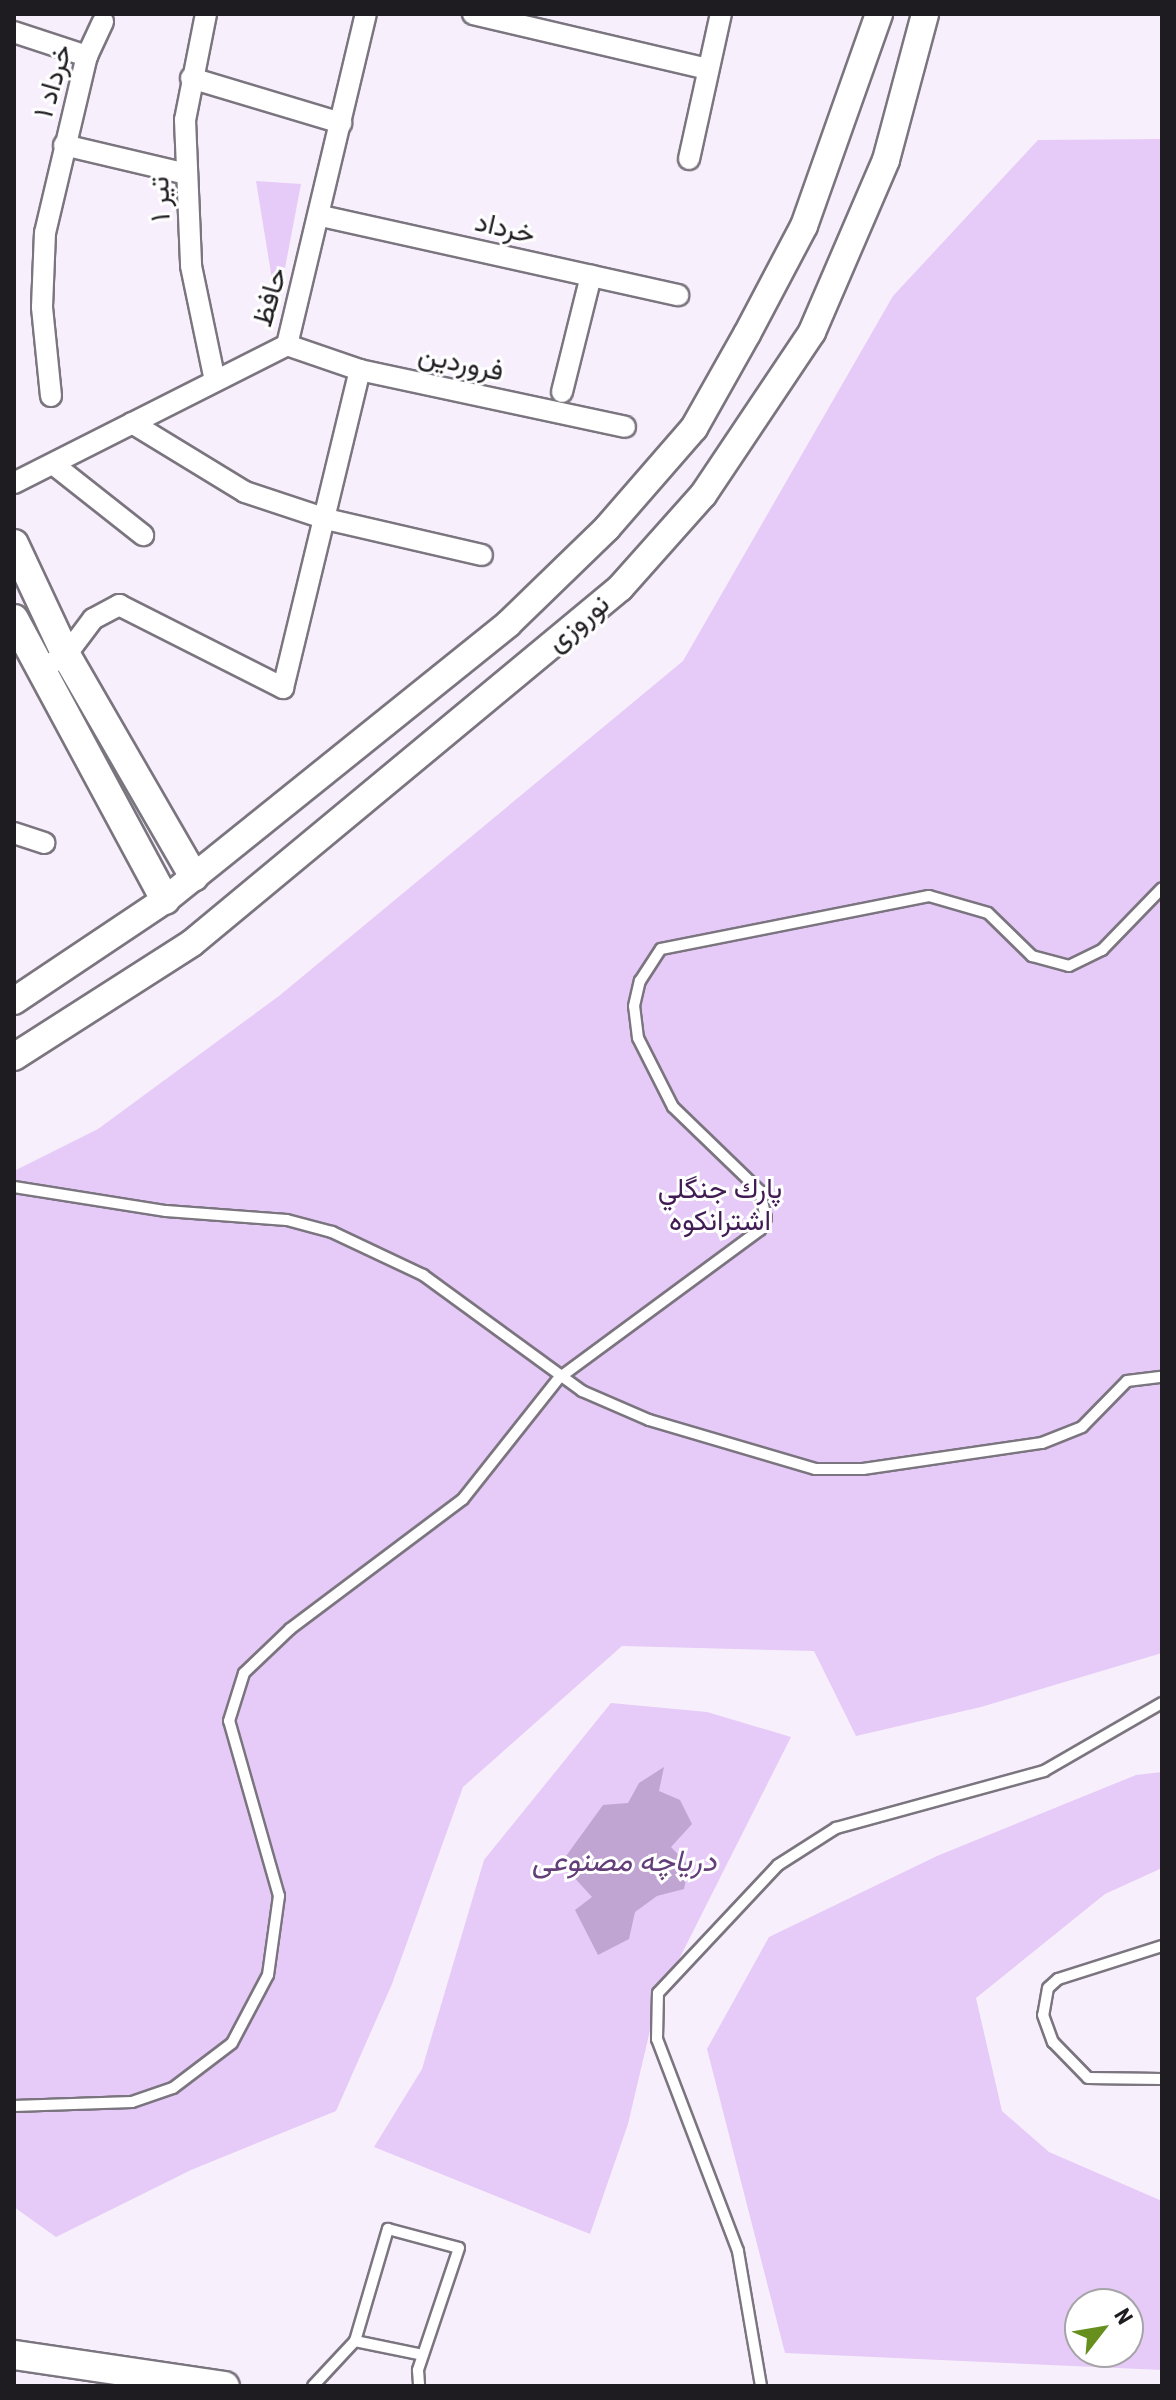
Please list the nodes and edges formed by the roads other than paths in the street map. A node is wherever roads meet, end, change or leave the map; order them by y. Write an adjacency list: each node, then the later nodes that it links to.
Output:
1 (206, 14): 11 (street, تیر ۱)
2 (366, 14): 12 (street, حافظ)
3 (473, 14): 10 (street)
4 (721, 14): 10 (street)
5 (879, 14): 35 (street, نوروزی)
6 (925, 14): 36 (street, نوروزی)
7 (103, 21): 9 (street, خرداد ۱)
8 (14, 32): 9 (street)
9 (87, 56): 13 (street, خرداد ۱)
10 (708, 69): 14 (street)
11 (191, 78): 12 (street); 15 (street, تیر ۱)
12 (341, 123): 16 (street, حافظ)
13 (64, 145): 15 (street); 23 (street, خرداد ۱)
14 (689, 159)
15 (187, 174): 21 (street, تیر ۱)
16 (321, 216): 17 (street, خرداد); 19 (street, حافظ)
17 (591, 276): 18 (street, خرداد); 22 (street)
18 (678, 295)
19 (287, 345): 20 (street, فروردین); 21 (street, حافظ)
20 (360, 370): 25 (street, فروردین); 28 (street)
21 (215, 381): 24 (street, حافظ)
22 (562, 392)
23 (51, 396)
24 (132, 423): 26 (street, حافظ); 28 (street)
25 (625, 427)
26 (53, 464): 27 (street, حافظ); 29 (street)
27 (14, 483)
28 (326, 519): 31 (street); 33 (street)
29 (143, 535)
30 (14, 544): 33 (main road)
31 (482, 555)
32 (14, 619): 34 (main road)
33 (66, 655): 34 (street); 39 (main road)
34 (39, 670): 41 (main road)
35 (342, 758): 36 (street); 39 (street, نوروزی)
36 (370, 795): 43 (street, نوروزی)
37 (14, 833): 38 (street)
38 (44, 843)
39 (194, 877): 41 (street, نوروزی)
40 (1162, 888): 46 (lane)
41 (165, 900): 42 (street, نوروزی)
42 (14, 1001)
43 (14, 1057)
44 (14, 1187): 46 (lane)
45 (1162, 1377): 46 (lane)
46 (559, 1378): 50 (lane)
47 (1162, 1703): 57 (lane)
48 (1162, 1946): 49 (lane)
49 (1162, 2079)
50 (14, 2106)
51 (355, 2341): 53 (lane); 53 (lane); 55 (lane)
52 (14, 2355): 54 (main road)
53 (423, 2355): 56 (lane)
54 (225, 2386)
55 (313, 2386)
56 (419, 2386)
57 (761, 2386)

